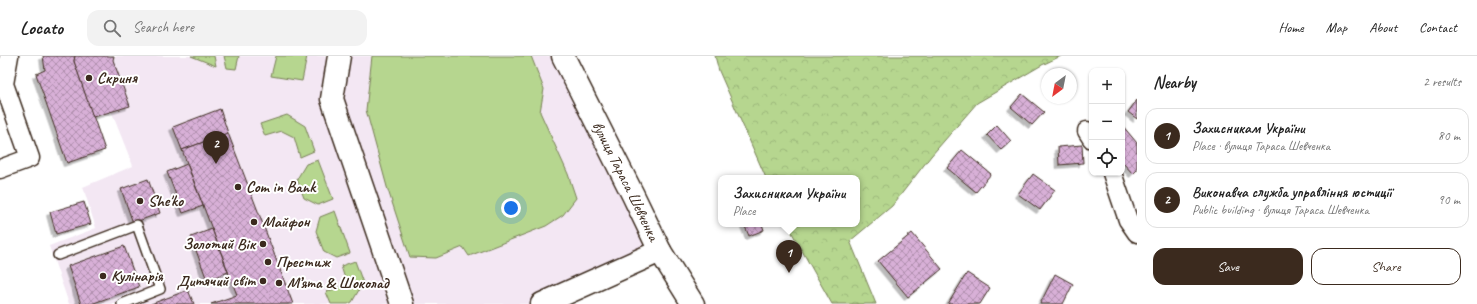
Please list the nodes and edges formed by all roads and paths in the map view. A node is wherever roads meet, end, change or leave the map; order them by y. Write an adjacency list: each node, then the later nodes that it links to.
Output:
1 (9, 56): 4 (street)
2 (339, 56): 10 (street)
3 (563, 56): 7 (street, вулиця Тараса Шевченка)
4 (0, 169)
5 (1113, 176): 6 (street)
6 (1137, 233)
7 (660, 251): 11 (street); 12 (street, вулиця Тараса Шевченка)
8 (58, 255): 9 (lane)
9 (122, 304)
10 (402, 304)
11 (542, 304)
12 (693, 304)

